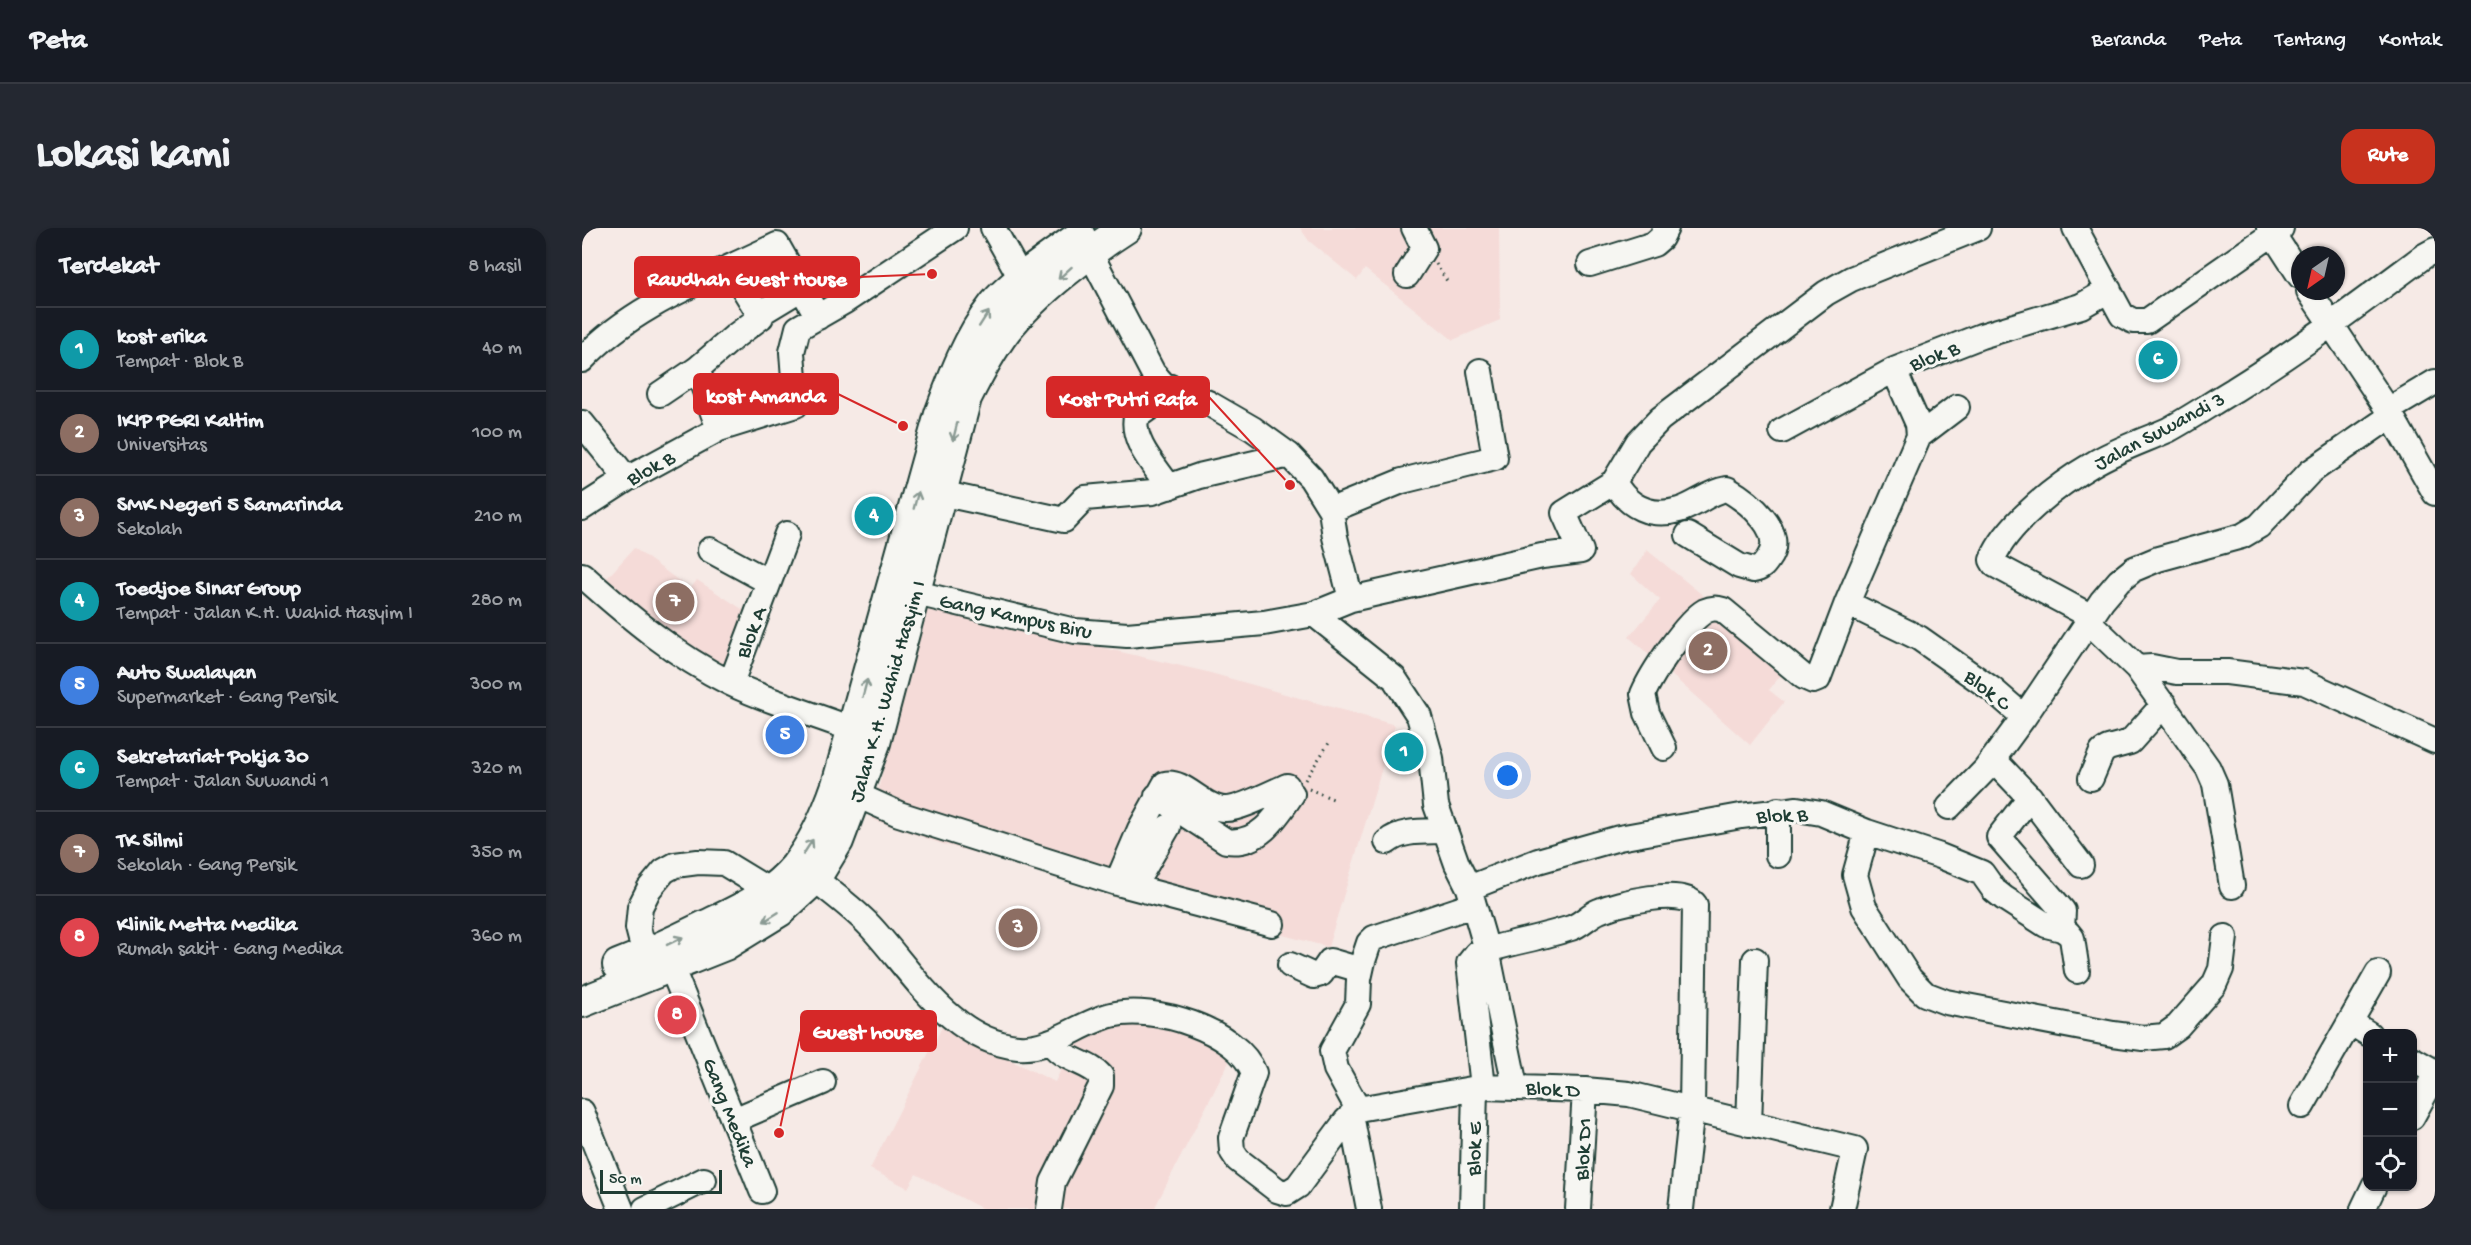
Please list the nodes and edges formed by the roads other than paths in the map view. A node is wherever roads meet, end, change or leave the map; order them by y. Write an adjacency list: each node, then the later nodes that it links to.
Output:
1 (955, 228): 21 (street)
2 (993, 228): 17 (street)
3 (1126, 228): 10 (main road)
4 (1414, 228): 15 (street)
5 (1666, 228): 13 (street)
6 (1978, 228): 9 (street)
7 (2075, 228): 18 (street)
8 (2274, 230): 12 (street); 18 (street)
9 (1942, 235): 38 (street)
10 (1090, 240): 17 (main road); 28 (street)
11 (2435, 250): 22 (street, Jalan Suwandi 3)
12 (2291, 260)
13 (1590, 264)
14 (731, 268): 16 (street); 20 (street); 23 (street)
15 (1407, 275)
16 (802, 288): 20 (street); 21 (street)
17 (1031, 288): 40 (main road, Jalan K.H. Wahid Hasyim I, one-way to 40); 58 (main road, Jalan K.H. Wahid Hasyim I, one-way to 17)
18 (2109, 290): 25 (street, Blok B)
19 (2315, 300): 22 (street)
20 (759, 314): 24 (street)
21 (818, 317): 33 (street, Blok B)
22 (2331, 324): 31 (street); 53 (street, Jalan Suwandi 3)
23 (584, 351)
24 (697, 369): 29 (street); 33 (street)
25 (1894, 370): 34 (street); 35 (street, Blok B)
26 (1480, 371): 43 (street)
27 (2435, 382): 31 (street, Blok C)
28 (1174, 390): 36 (street); 39 (street)
29 (660, 393)
30 (1957, 408): 35 (street)
31 (2389, 413): 41 (street); 53 (street, Blok C)
32 (585, 426): 37 (street)
33 (719, 429): 37 (street, Blok B)
34 (1782, 431)
35 (1919, 435): 51 (street)
36 (1289, 455): 39 (street); 43 (street)
37 (627, 479): 42 (street, Blok B)
38 (1614, 482): 45 (street); 50 (street, Gang Kampus Biru)
39 (1169, 487): 40 (street)
40 (940, 493): 49 (main road, Jalan K.H. Wahid Hasyim I)
41 (2435, 493)
42 (582, 508)
43 (1331, 510): 50 (street)
44 (787, 534): 48 (street, Blok A)
45 (1688, 535)
46 (710, 550): 48 (street, Blok A)
47 (582, 575): 55 (street)
48 (769, 582): 55 (street, Blok A)
49 (916, 593): 52 (street, Gang Kampus Biru); 63 (main road, Jalan K.H. Wahid Hasyim I)
50 (1351, 599): 52 (street, Gang Kampus Biru)
51 (1847, 603): 57 (street, Blok C); 60 (street)
52 (1314, 614): 69 (street)
53 (2090, 619): 54 (street); 57 (street, Blok C)
54 (2137, 668): 56 (street); 59 (street)
55 (731, 683): 58 (street)
56 (2164, 704): 62 (street); 76 (street)
57 (2024, 717): 61 (street)
58 (854, 730): 63 (main road, Jalan K.H. Wahid Hasyim I)
59 (2435, 741)
60 (1664, 748)
61 (1993, 759): 65 (street); 66 (street)
62 (2091, 778)
63 (847, 790): 74 (street); 75 (main road, Jalan K.H. Wahid Hasyim I); 77 (main road, Jalan K.H. Wahid Hasyim I, one-way to 63)
64 (1157, 796): 64 (street); 74 (street)
65 (2030, 797): 73 (street); 80 (street)
66 (1949, 807)
67 (1778, 810): 70 (street, Blok B); 72 (street); 78 (street, Blok B)
68 (1168, 827): 74 (street)
69 (1445, 831): 71 (street); 78 (street)
70 (1867, 832): 80 (street, Blok B); 81 (street)
71 (1387, 842)
72 (1778, 855)
73 (2081, 865)
74 (1120, 877): 79 (street)
75 (815, 879): 84 (main road, Jalan K.H. Wahid Hasyim I, one-way to 84); 94 (street)
76 (2232, 886)
77 (770, 891): 84 (main road, Jalan K.H. Wahid Hasyim I, one-way to 77); 84 (street, Gang Medika)
78 (1471, 896): 82 (street); 86 (street, Blok B)
79 (1272, 924)
80 (2062, 928): 87 (street)
81 (2225, 937)
82 (1487, 950): 98 (street); 99 (street, Blok E); 103 (street)
83 (1755, 960): 107 (street)
84 (658, 961): 89 (main road, Jalan K.H. Wahid Hasyim I); 90 (main road, Jalan K.H. Wahid Hasyim I); 106 (street, Gang Medika)
85 (1290, 964): 86 (street)
86 (1361, 970): 105 (street, Blok B)
87 (2077, 971)
88 (2378, 973): 93 (street)
89 (582, 980)
90 (582, 1002)
91 (1092, 1002): 92 (street)
92 (1082, 1025): 94 (street); 105 (street)
93 (2359, 1028): 101 (street)
94 (1051, 1041): 114 (street)
95 (2417, 1062): 96 (street)
96 (2435, 1073): 102 (street)
97 (823, 1082): 106 (street)
98 (1515, 1086): 99 (street, Blok D); 100 (street, Blok D)
99 (1479, 1088): 105 (street, Blok D); 116 (street, Blok E)
100 (1585, 1090): 103 (street, Blok D); 117 (street, Blok D1)
101 (2302, 1106)
102 (2417, 1107)
103 (1692, 1108): 107 (street, Blok D); 118 (street)
104 (582, 1112): 108 (street)
105 (1355, 1112): 115 (street)
106 (734, 1120): 110 (street, Gang Medika)
107 (1749, 1124): 119 (street, Blok D)
108 (589, 1149): 112 (street)
109 (704, 1180): 113 (street)
110 (762, 1191)
111 (2372, 1191): 120 (street)
112 (621, 1209)
113 (645, 1209)
114 (1049, 1209)
115 (1369, 1209)
116 (1472, 1209)
117 (1578, 1209)
118 (1681, 1209)
119 (1842, 1209)
120 (2363, 1209)

